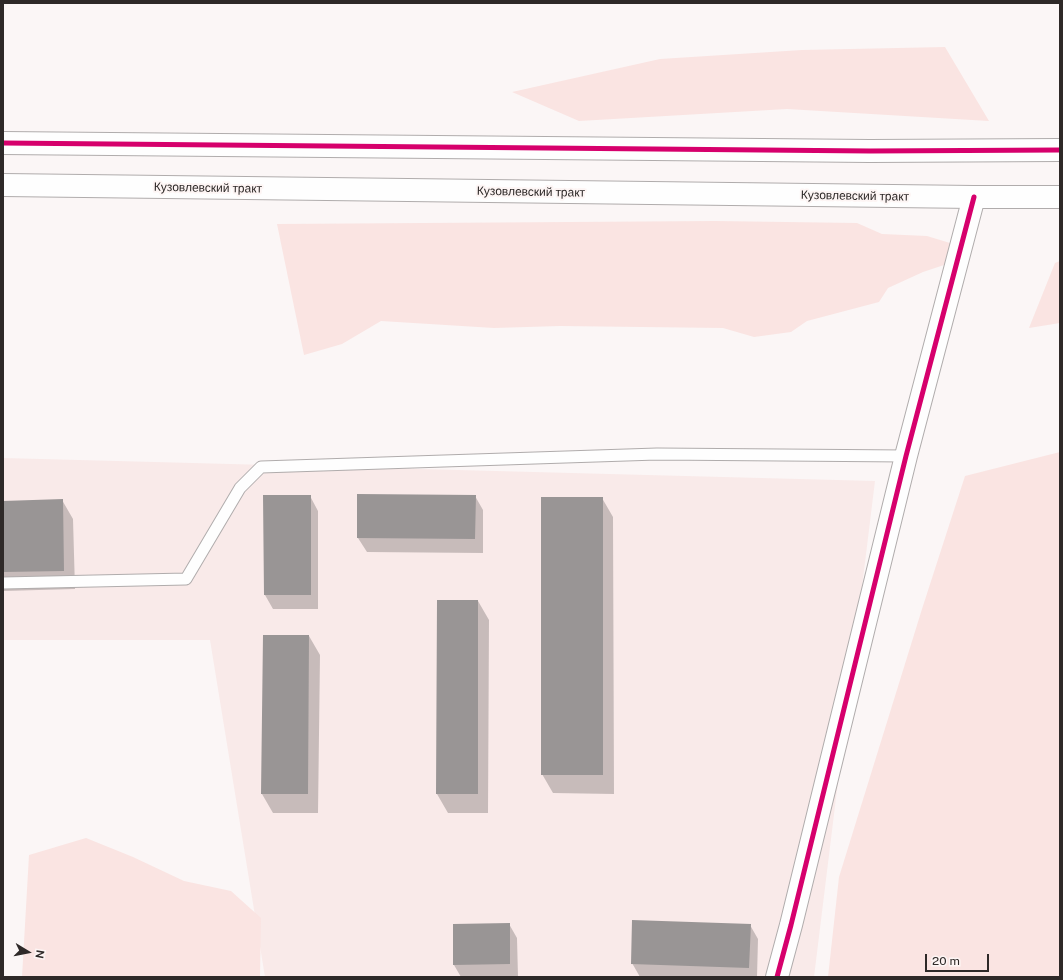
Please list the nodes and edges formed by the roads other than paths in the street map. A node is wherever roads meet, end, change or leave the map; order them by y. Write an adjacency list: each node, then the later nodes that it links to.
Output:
1 (3, 143): 2 (street)
2 (1060, 150)
3 (3, 185): 4 (street, Кузовлевский тракт)
4 (974, 197): 5 (street, Кузовлевский тракт); 6 (street)
5 (1060, 197)
6 (906, 456): 7 (lane); 8 (street)
7 (3, 583)
8 (777, 977)

